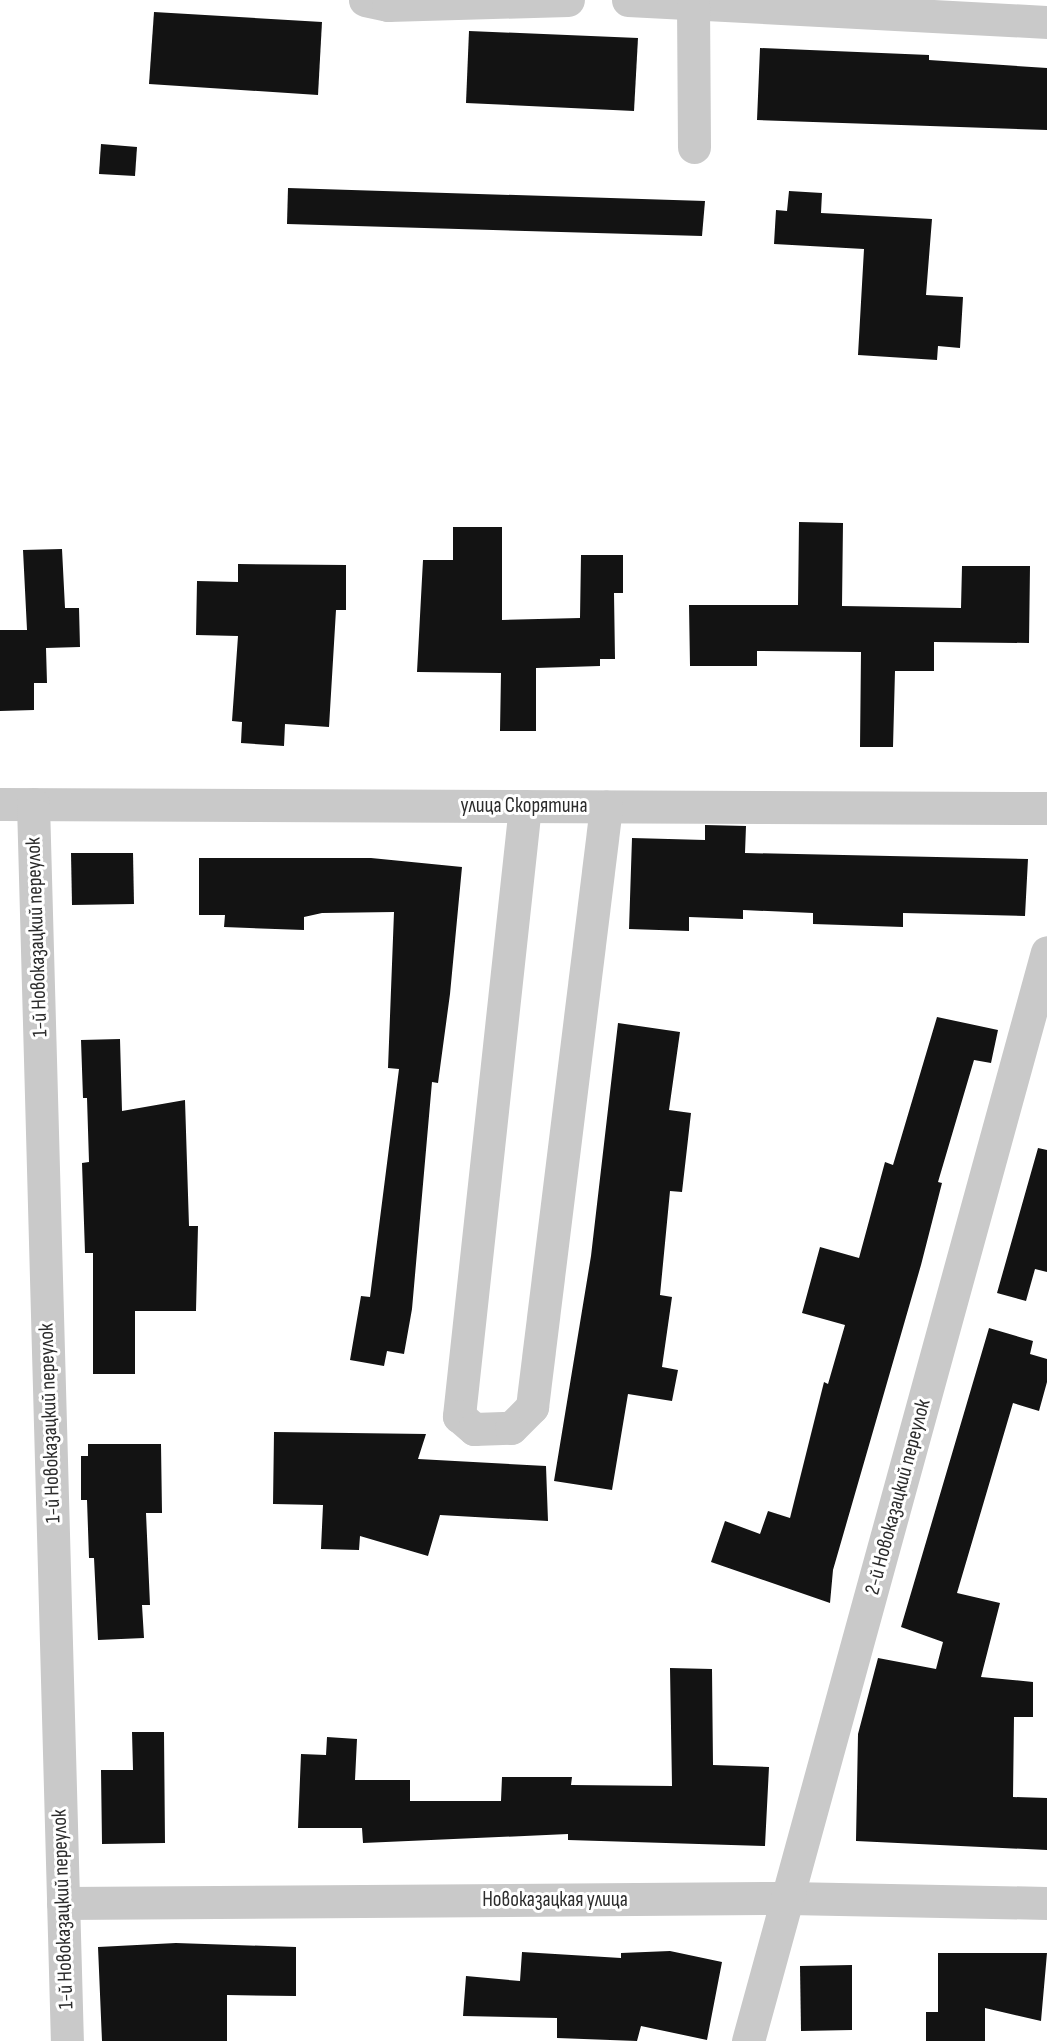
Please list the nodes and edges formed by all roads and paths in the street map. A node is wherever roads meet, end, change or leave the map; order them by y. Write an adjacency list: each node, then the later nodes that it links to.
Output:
1 (365, 0): 2 (street)
2 (568, 0)
3 (628, 0): 4 (street)
4 (693, 4): 5 (street); 7 (street)
5 (957, 8): 6 (street)
6 (1047, 21)
7 (694, 147)
8 (0, 804): 9 (street, улица Скорятина)
9 (33, 804): 10 (street, улица Скорятина); 15 (street, 1-й Новоказацкий переулок)
10 (525, 806): 11 (street, улица Скорятина); 11 (street)
11 (606, 807): 12 (street, улица Скорятина)
12 (1047, 808)
13 (1047, 952): 14 (street, 2-й Новоказацкий переулок)
14 (788, 1898): 15 (street, Новоказацкая улица); 16 (street, Новоказацкая улица); 18 (street, 2-й Новоказацкий переулок)
15 (63, 1903): 17 (street, 1-й Новоказацкий переулок)
16 (1047, 1903)
17 (67, 2041)
18 (748, 2041)

